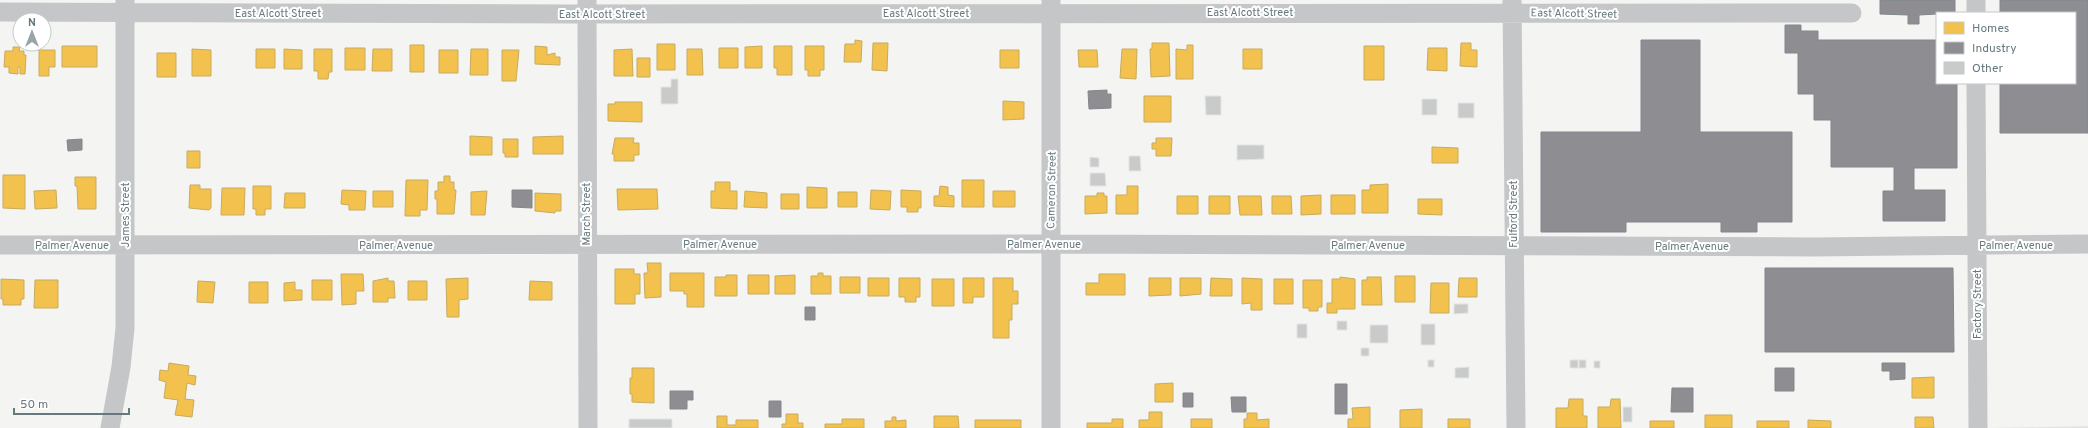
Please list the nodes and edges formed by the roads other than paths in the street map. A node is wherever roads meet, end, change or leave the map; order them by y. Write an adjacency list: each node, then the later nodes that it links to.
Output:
1 (1976, 0): 7 (street)
2 (125, 6): 5 (street, East Alcott Street); 6 (street, East Alcott Street); 14 (street, James Street)
3 (1051, 6): 4 (street, East Alcott Street); 5 (street, East Alcott Street); 11 (street, Cameron Street)
4 (1512, 6): 8 (street, East Alcott Street); 16 (street, Fulford Street)
5 (586, 7): 10 (street, March Street)
6 (0, 12)
7 (1976, 12)
8 (1852, 13)
9 (1976, 84): 15 (street, Factory Street)
10 (586, 244): 11 (street, Palmer Avenue); 14 (street, Palmer Avenue); 18 (street, March Street)
11 (1050, 244): 16 (street, Palmer Avenue); 19 (street, Cameron Street)
12 (2088, 244): 15 (street, Palmer Avenue)
13 (0, 245): 14 (street, Palmer Avenue)
14 (125, 245): 17 (street, James Street)
15 (1977, 245): 16 (street, Palmer Avenue); 21 (street, Factory Street)
16 (1513, 246): 20 (street, Fulford Street)
17 (110, 428)
18 (588, 428)
19 (1052, 428)
20 (1516, 428)
21 (1978, 428)

